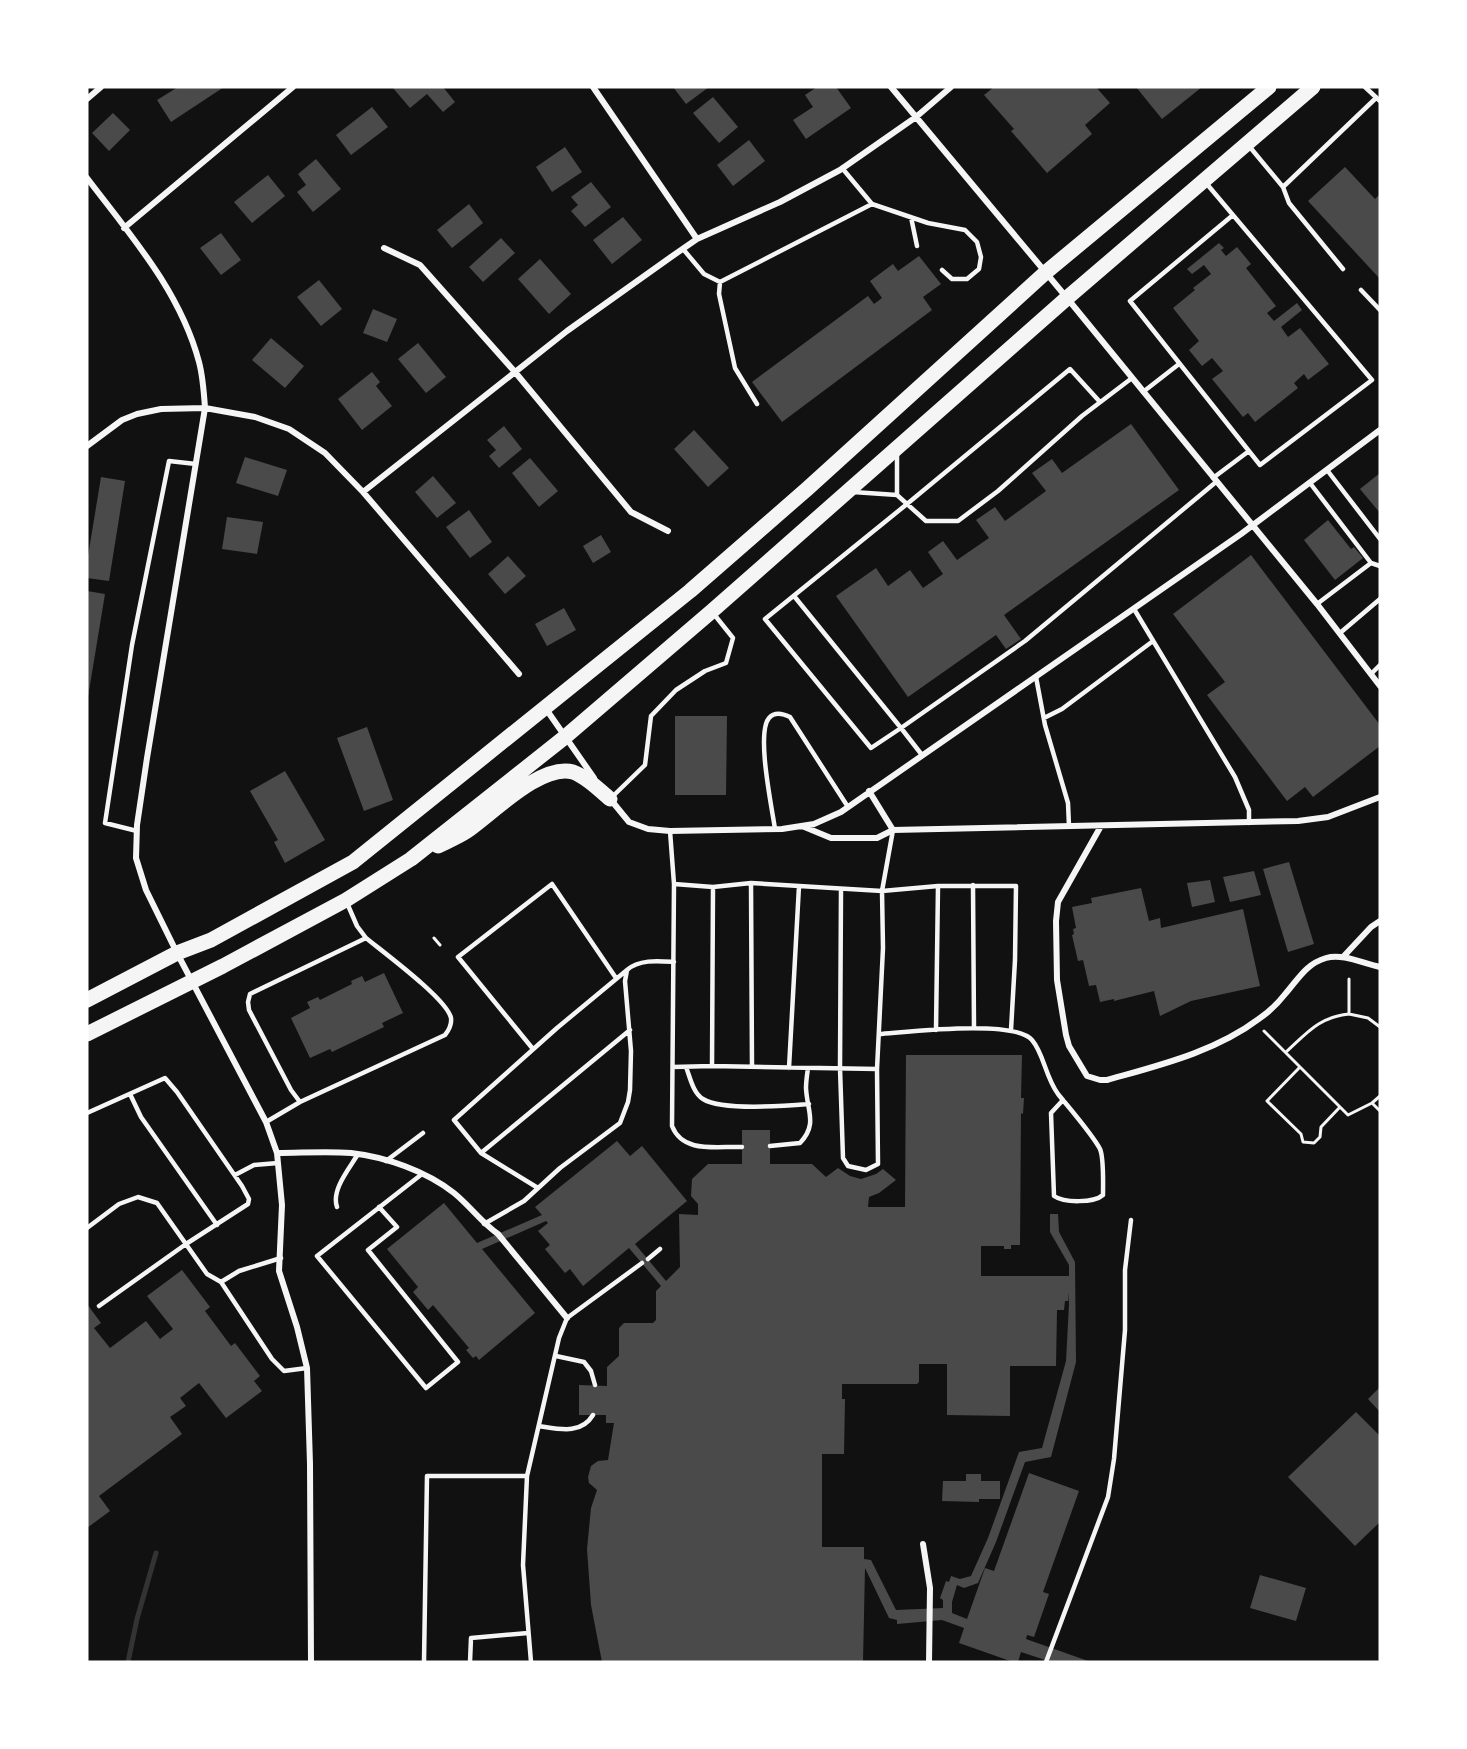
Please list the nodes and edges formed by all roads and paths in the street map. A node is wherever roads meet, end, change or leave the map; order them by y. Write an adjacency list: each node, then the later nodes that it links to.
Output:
1 (101, 87): 9 (street)
2 (293, 87): 20 (street)
3 (593, 87): 21 (street)
4 (891, 87): 11 (street)
5 (951, 87): 11 (street)
6 (1269, 87): 27 (main road)
7 (1313, 87): 12 (main road)
8 (1365, 87): 10 (lane)
9 (87, 99)
10 (1378, 100): 16 (lane)
11 (916, 117): 13 (street); 27 (street)
12 (1247, 144): 15 (main road); 16 (lane)
13 (842, 168): 17 (lane); 21 (street)
14 (87, 178): 20 (street)
15 (1204, 181): 18 (lane); 30 (main road)
16 (1283, 187): 25 (lane)
17 (872, 204): 19 (lane); 28 (lane)
18 (1233, 215): 32 (lane); 42 (lane)
19 (911, 217): 22 (lane); 26 (lane)
20 (124, 228): 38 (street)
21 (697, 239): 24 (street)
22 (917, 246)
23 (384, 248): 33 (street)
24 (684, 249): 28 (lane); 33 (street)
25 (1343, 269)
26 (942, 270)
27 (1045, 273): 30 (street); 68 (main road)
28 (720, 282): 37 (lane)
29 (1361, 290): 31 (lane)
30 (1067, 298): 34 (street); 41 (main road)
31 (1380, 310)
32 (1179, 364): 35 (lane); 42 (lane)
33 (515, 372): 47 (street); 52 (street)
34 (1132, 378): 35 (street); 36 (lane)
35 (1143, 392): 45 (street)
36 (1100, 402): 50 (lane); 50 (lane)
37 (757, 404)
38 (206, 408): 40 (street); 43 (street); 47 (street)
39 (1380, 430): 44 (street)
40 (87, 446)
41 (897, 448): 48 (main road); 49 (lane)
42 (1249, 451): 45 (lane)
43 (196, 464): 83 (street); 83 (lane)
44 (1327, 470): 46 (street); 53 (lane)
45 (1215, 480): 51 (street); 70 (lane)
46 (1310, 483): 51 (street); 54 (lane)
47 (363, 492): 64 (street)
48 (848, 492): 49 (lane); 60 (main road)
49 (897, 495): 50 (lane)
50 (907, 504): 56 (lane)
51 (1252, 525): 58 (street); 59 (street)
52 (668, 531)
53 (1380, 539)
54 (1371, 563): 55 (lane); 58 (lane)
55 (1380, 566)
56 (794, 596): 70 (lane); 70 (lane)
57 (1380, 600): 61 (lane)
58 (1317, 604): 61 (street)
59 (1134, 609): 62 (lane); 66 (street)
60 (712, 611): 71 (main road); 75 (lane)
61 (1340, 633): 65 (street)
62 (1153, 641): 69 (lane); 77 (lane)
63 (1380, 665): 65 (lane)
64 (519, 674)
65 (1371, 674): 67 (street)
66 (1036, 677): 69 (lane); 72 (street)
67 (1380, 686)
68 (546, 709): 71 (street); 99 (main road)
69 (1044, 718): 79 (lane)
70 (901, 728): 72 (lane)
71 (565, 737): 75 (street); 85 (main road)
72 (922, 755): 73 (street)
73 (869, 791): 76 (street); 82 (street)
74 (1380, 796): 77 (street)
75 (610, 799): 84 (street); 85 (main road)
76 (848, 807): 78 (street); 81 (lane)
77 (1249, 823): 80 (street)
78 (802, 826): 81 (street); 82 (street)
79 (1069, 826): 80 (street); 82 (street)
80 (1101, 826): 100 (street)
81 (776, 829): 84 (street)
82 (893, 830): 93 (lane)
83 (137, 831): 99 (street)
84 (670, 831): 87 (lane)
85 (411, 859): 94 (main road)
86 (751, 883): 89 (lane); 90 (lane); 122 (lane)
87 (674, 884): 89 (lane); 101 (lane)
88 (973, 885): 91 (lane); 110 (lane); 113 (lane)
89 (713, 886): 119 (lane)
90 (799, 886): 92 (lane); 124 (lane)
91 (938, 886): 93 (lane); 112 (lane)
92 (841, 890): 93 (lane); 126 (lane)
93 (882, 891): 116 (lane)
94 (346, 900): 96 (lane); 106 (main road)
95 (1380, 921): 100 (street)
96 (366, 938): 131 (lane); 131 (lane)
97 (434, 938): 98 (path)
98 (440, 945)
99 (177, 952): 106 (street); 107 (main road)
100 (1344, 957): 102 (street)
101 (674, 962): 103 (lane); 120 (lane)
102 (1380, 967)
103 (627, 970): 104 (lane); 111 (lane)
104 (616, 978): 117 (lane); 117 (lane)
105 (1349, 979): 108 (path)
106 (192, 980): 115 (main road); 137 (street)
107 (87, 1000)
108 (1349, 1014): 109 (path); 118 (path)
109 (1380, 1027)
110 (974, 1029): 112 (lane); 113 (lane)
111 (630, 1030): 142 (lane); 148 (lane)
112 (936, 1030): 116 (lane)
113 (1011, 1030): 130 (lane)
114 (1264, 1031): 118 (path)
115 (87, 1034)
116 (879, 1034): 127 (lane)
117 (533, 1049): 142 (lane)
118 (1286, 1052): 123 (path)
119 (712, 1066): 121 (lane); 122 (lane)
120 (673, 1067): 121 (lane); 140 (lane)
121 (686, 1067): 133 (lane)
122 (752, 1067): 124 (lane)
123 (1300, 1067): 134 (path); 134 (path)
124 (789, 1068): 125 (lane)
125 (808, 1068): 126 (lane); 133 (lane)
126 (840, 1068): 127 (lane); 127 (lane)
127 (877, 1069)
128 (129, 1094): 136 (lane); 147 (lane); 153 (lane)
129 (1380, 1096): 132 (path)
130 (1063, 1100): 130 (lane)
131 (300, 1102): 137 (lane)
132 (1372, 1103): 134 (path); 135 (path)
133 (809, 1104): 139 (lane)
134 (1340, 1107)
135 (1380, 1111)
136 (87, 1113)
137 (266, 1122): 141 (street)
138 (423, 1133): 144 (lane)
139 (770, 1146)
140 (742, 1147)
141 (277, 1153): 143 (street); 145 (street)
142 (481, 1154): 148 (lane)
143 (358, 1155): 144 (street); 149 (lane)
144 (386, 1161): 146 (street)
145 (278, 1162): 147 (lane); 157 (street)
146 (422, 1174): 150 (lane); 152 (street)
147 (235, 1175): 153 (lane)
148 (538, 1188): 152 (lane)
149 (337, 1207)
150 (379, 1207): 150 (lane)
151 (1131, 1220): 176 (lane)
152 (484, 1224): 162 (street)
153 (217, 1225): 155 (lane)
154 (87, 1228): 155 (lane)
155 (186, 1244): 160 (lane); 161 (lane)
156 (660, 1249): 158 (lane)
157 (281, 1258): 160 (lane); 164 (street)
158 (648, 1259)
159 (642, 1263): 162 (lane)
160 (221, 1282): 164 (lane)
161 (99, 1306)
162 (567, 1318): 163 (lane)
163 (556, 1356): 165 (lane); 167 (lane)
164 (307, 1368): 171 (street)
165 (595, 1385)
166 (593, 1415): 167 (lane)
167 (539, 1426): 168 (lane)
168 (528, 1476): 170 (lane); 172 (lane)
169 (922, 1544): 175 (street)
170 (528, 1633): 173 (lane); 174 (lane)
171 (311, 1662)
172 (424, 1662)
173 (471, 1662)
174 (531, 1662)
175 (929, 1662)
176 (1046, 1662)

